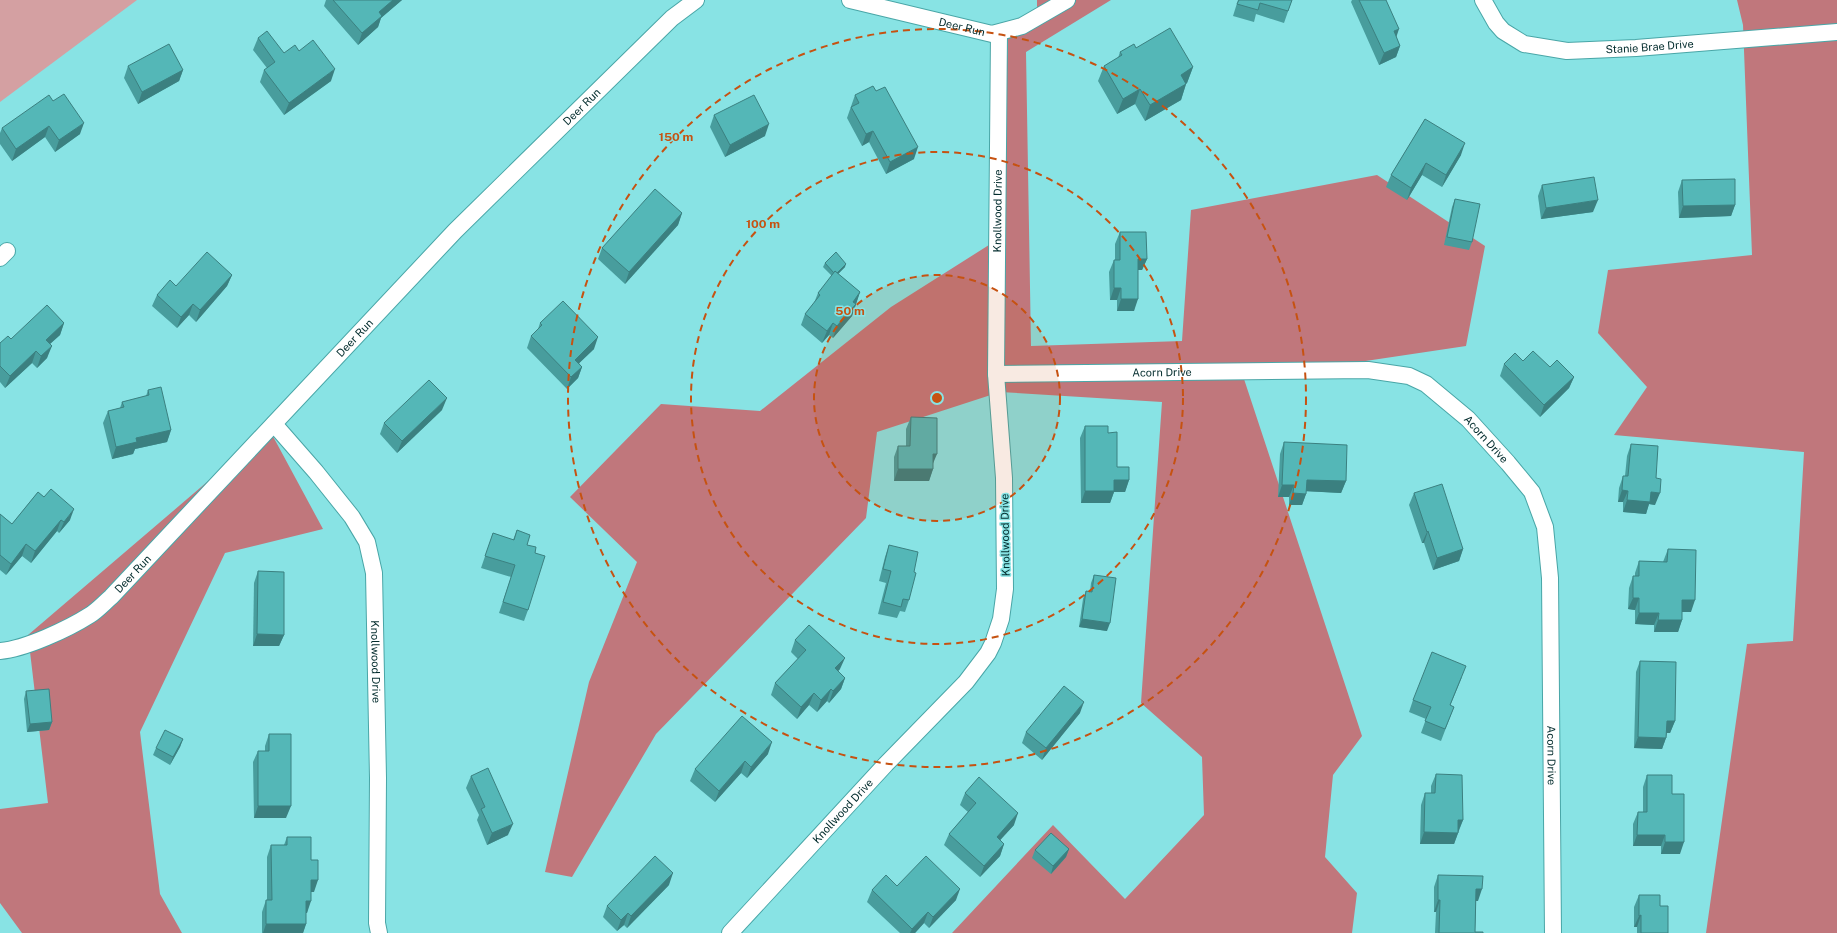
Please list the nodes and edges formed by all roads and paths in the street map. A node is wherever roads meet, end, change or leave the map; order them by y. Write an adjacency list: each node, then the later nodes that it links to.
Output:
1 (696, 0): 8 (street, Deer Run)
2 (850, 0): 6 (street, Deer Run)
3 (1067, 0): 6 (street, Deer Run)
4 (1484, 0): 5 (street, Stanie Brae Drive)
5 (1837, 32)
6 (999, 33): 7 (street, Knollwood Drive)
7 (996, 374): 11 (street, Knollwood Drive); 12 (street, Acorn Drive)
8 (274, 424): 9 (street, Deer Run); 10 (street, Knollwood Drive)
9 (0, 651)
10 (379, 933)
11 (730, 933)
12 (1553, 933)

